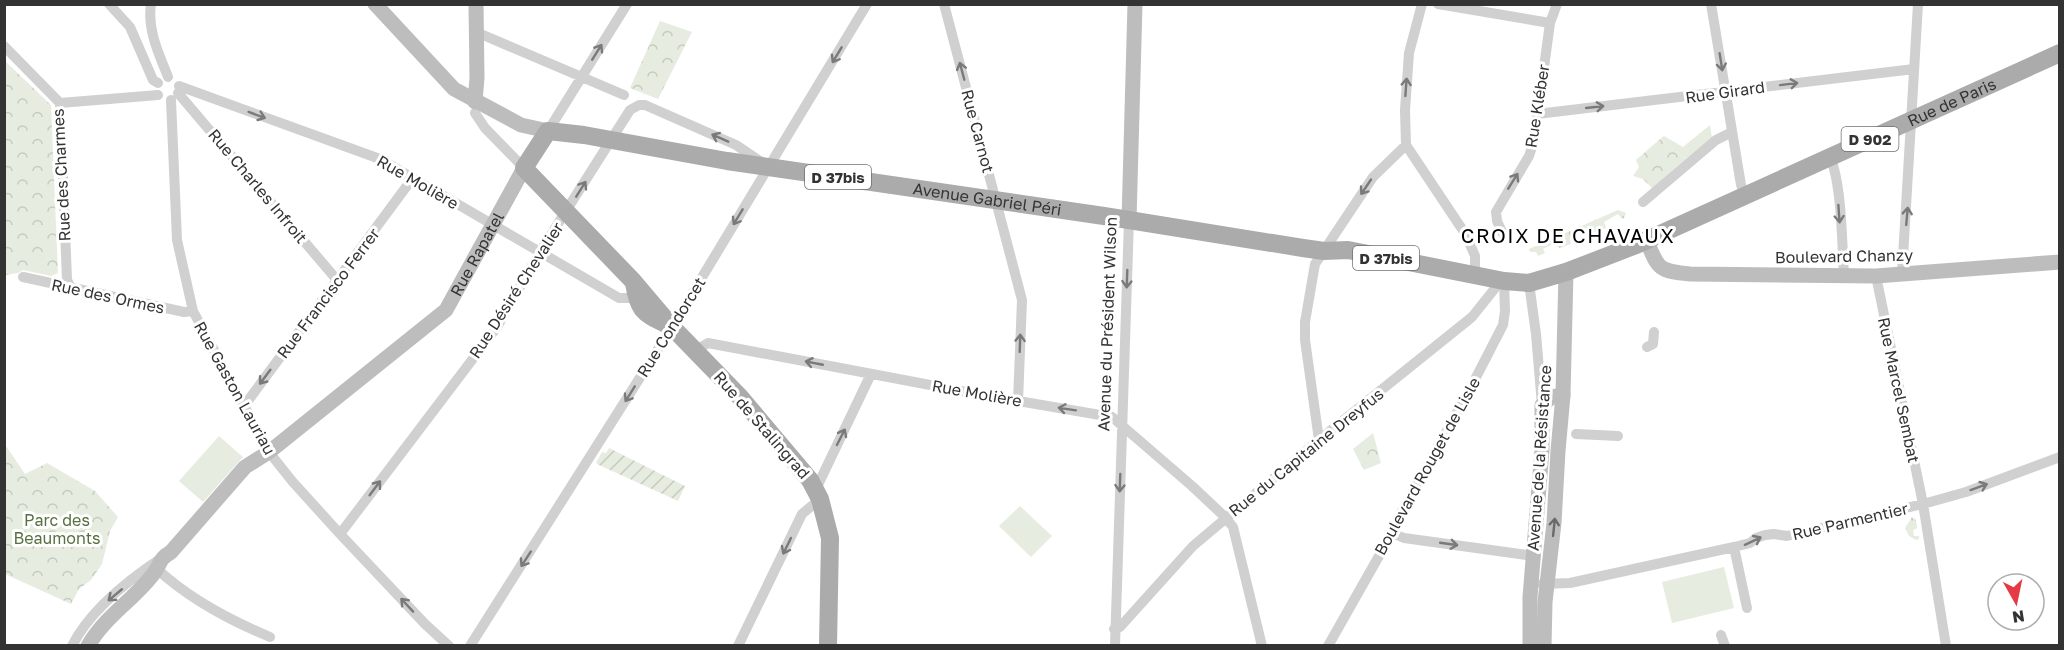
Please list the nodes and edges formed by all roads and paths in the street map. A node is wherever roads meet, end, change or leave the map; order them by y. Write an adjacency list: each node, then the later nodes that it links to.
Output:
1 (109, 4): 20 (street)
2 (151, 4): 20 (street)
3 (375, 4): 26 (main road, Rue de Stalingrad)
4 (476, 4): 15 (main road)
5 (627, 4): 19 (street, Rue Rapatel, one-way to 5)
6 (867, 4): 34 (street, Rue Condorcet, one-way to 34)
7 (944, 4): 38 (street, Rue Carnot, one-way to 7)
8 (1135, 4): 41 (main road, Avenue du Président Wilson)
9 (1422, 4): 32 (street, one-way to 9)
10 (1438, 4): 14 (street)
11 (1557, 4): 14 (street, Rue Kléber)
12 (1711, 4): 21 (street, one-way to 21)
13 (1918, 4): 18 (street)
14 (1550, 23): 27 (street, Rue Kléber)
15 (476, 32): 19 (street); 26 (main road)
16 (4, 45): 25 (street, Rue des Charmes)
17 (2060, 53): 28 (main road, Rue de Paris / D 902)
18 (1914, 69): 21 (street, Rue Girard, one-way to 18); 28 (street)
19 (582, 76): 24 (street); 29 (street, Rue Rapatel)
20 (163, 80): 22 (street); 23 (street)
21 (1725, 92): 27 (street, Rue Girard, one-way to 21); 30 (street)
22 (176, 93): 23 (street); 36 (street, Rue Molière, one-way to 36); 54 (street, Rue Charles Infroit); 59 (street, Rue Gaston Lauriau)
23 (158, 95): 25 (street)
24 (624, 95)
25 (60, 103): 57 (street, Rue des Charmes)
26 (475, 107): 29 (main road, Avenue Gabriel Péri / D 37bis); 35 (street, Rue de Stalingrad)
27 (1537, 114): 43 (street, Rue Kléber, one-way to 27)
28 (1912, 120): 33 (main road, Rue de Paris / D 902); 49 (street, one-way to 28)
29 (548, 131): 31 (main road, Avenue Gabriel Péri / D 37bis); 35 (main road, Rue Rapatel)
30 (1732, 132): 37 (street); 39 (street)
31 (611, 141): 34 (main road, Avenue Gabriel Péri / D 37bis); 34 (street, Rue Désiré Chevalier, one-way to 31); 40 (street, Rue Désiré Chevalier, one-way to 31)
32 (1406, 145): 45 (street, one-way to 45); 50 (street)
33 (1830, 157): 37 (main road, Rue de Paris / D 902); 51 (street, one-way to 51)
34 (770, 167): 38 (main road, Avenue Gabriel Péri / D 37bis); 60 (street, Rue Condorcet, one-way to 60)
35 (524, 168): 40 (main road, Rue de Stalingrad); 42 (main road, Rue Rapatel)
36 (412, 179): 42 (street, Rue Molière); 54 (street, Rue Francisco Ferrer)
37 (1745, 195): 44 (main road, Rue de Paris / D 902)
38 (996, 201): 41 (main road, Avenue Gabriel Péri / D 37bis); 66 (street, Rue Carnot, one-way to 38)
39 (1643, 202)
40 (566, 212): 46 (street, Rue Désiré Chevalier); 58 (main road, Rue de Stalingrad)
41 (1129, 220): 45 (main road, Avenue Gabriel Péri / D 37bis); 69 (street, Avenue du Président Wilson, one-way to 69)
42 (493, 225): 46 (street, Rue Molière); 73 (main road, Rue Rapatel)
43 (1503, 234)
44 (1647, 241): 48 (main road, Rue de Paris); 51 (main road, Boulevard Chanzy)
45 (1324, 251): 50 (main road, Avenue Gabriel Péri / D 37bis); 72 (street)
46 (540, 252): 58 (street, Rue Molière); 79 (street, Rue Désiré Chevalier, one-way to 46)
47 (2060, 262): 49 (main road, Boulevard Chanzy)
48 (1566, 272): 56 (main road, Rue de Paris); 65 (main road, Avenue de la Résistance)
49 (1902, 274): 52 (main road, Boulevard Chanzy)
50 (1475, 275): 55 (main road, Avenue Gabriel Péri / D 37bis)
51 (1844, 276): 52 (main road, Boulevard Chanzy)
52 (1876, 276): 76 (street, Rue Marcel Sembat)
53 (23, 277): 57 (street, Rue des Ormes)
54 (338, 280): 68 (street, Rue Francisco Ferrer, one-way to 68)
55 (1504, 280): 56 (main road, Avenue Gabriel Péri); 72 (street, Rue du Capitaine Dreyfus); 78 (street, Boulevard Rouget de Lisle)
56 (1529, 283): 67 (street, Avenue de la Résistance)
57 (70, 288): 59 (street, Rue des Ormes)
58 (638, 291): 60 (main road, Rue de Stalingrad)
59 (193, 311): 68 (street, Rue Gaston Lauriau)
60 (672, 327): 63 (main road, Rue de Stalingrad); 90 (street, Rue Condorcet, one-way to 90)
61 (1654, 332): 62 (street)
62 (1647, 347)
63 (696, 350): 64 (street, Rue Molière, one-way to 63); 75 (main road, Rue de Stalingrad)
64 (872, 374): 66 (street, Rue Molière); 75 (street, one-way to 64)
65 (1563, 395): 67 (main road); 83 (main road, Avenue de la Résistance, one-way to 65)
66 (1018, 401): 69 (street, Rue Molière, one-way to 66)
67 (1542, 405): 81 (main road, Avenue de la Résistance)
68 (244, 406): 73 (street, Rue Gaston Lauriau)
69 (1122, 425): 77 (street, Rue Molière); 85 (street, Avenue du Président Wilson, one-way to 85)
70 (1576, 434): 71 (street)
71 (1618, 436)
72 (1319, 440): 77 (street, Rue du Capitaine Dreyfus)
73 (269, 452): 79 (street, Rue Gaston Lauriau); 82 (main road, Rue Rapatel)
74 (2060, 457): 76 (street, Rue Parmentier, one-way to 74)
75 (818, 494): 91 (street, one-way to 91); 92 (main road, Rue de Stalingrad)
76 (1923, 504): 80 (street, Rue Parmentier, one-way to 76); 98 (street, Rue Marcel Sembat)
77 (1225, 517): 85 (street, Rue du Capitaine Dreyfus); 94 (street, Rue Molière)
78 (1392, 533): 81 (street, one-way to 81); 95 (street, Boulevard Rouget de Lisle)
79 (340, 534): 89 (street, Rue Gaston Lauriau, one-way to 79)
80 (1734, 547): 83 (street, Rue Parmentier); 84 (street)
81 (1534, 556): 83 (main road, Avenue de la Résistance)
82 (158, 564): 86 (street); 87 (street, one-way to 87); 88 (main road, Rue Rapatel)
83 (1539, 584): 96 (main road, Avenue de la Résistance); 97 (main road, Avenue de la Résistance)
84 (1747, 608)
85 (1114, 629): 93 (street, Avenue du Président Wilson)
86 (270, 637)
87 (72, 645)
88 (88, 645)
89 (449, 645)
90 (470, 645)
91 (738, 645)
92 (828, 645)
93 (1115, 645)
94 (1262, 645)
95 (1328, 645)
96 (1530, 645)
97 (1544, 645)
98 (1946, 645)

